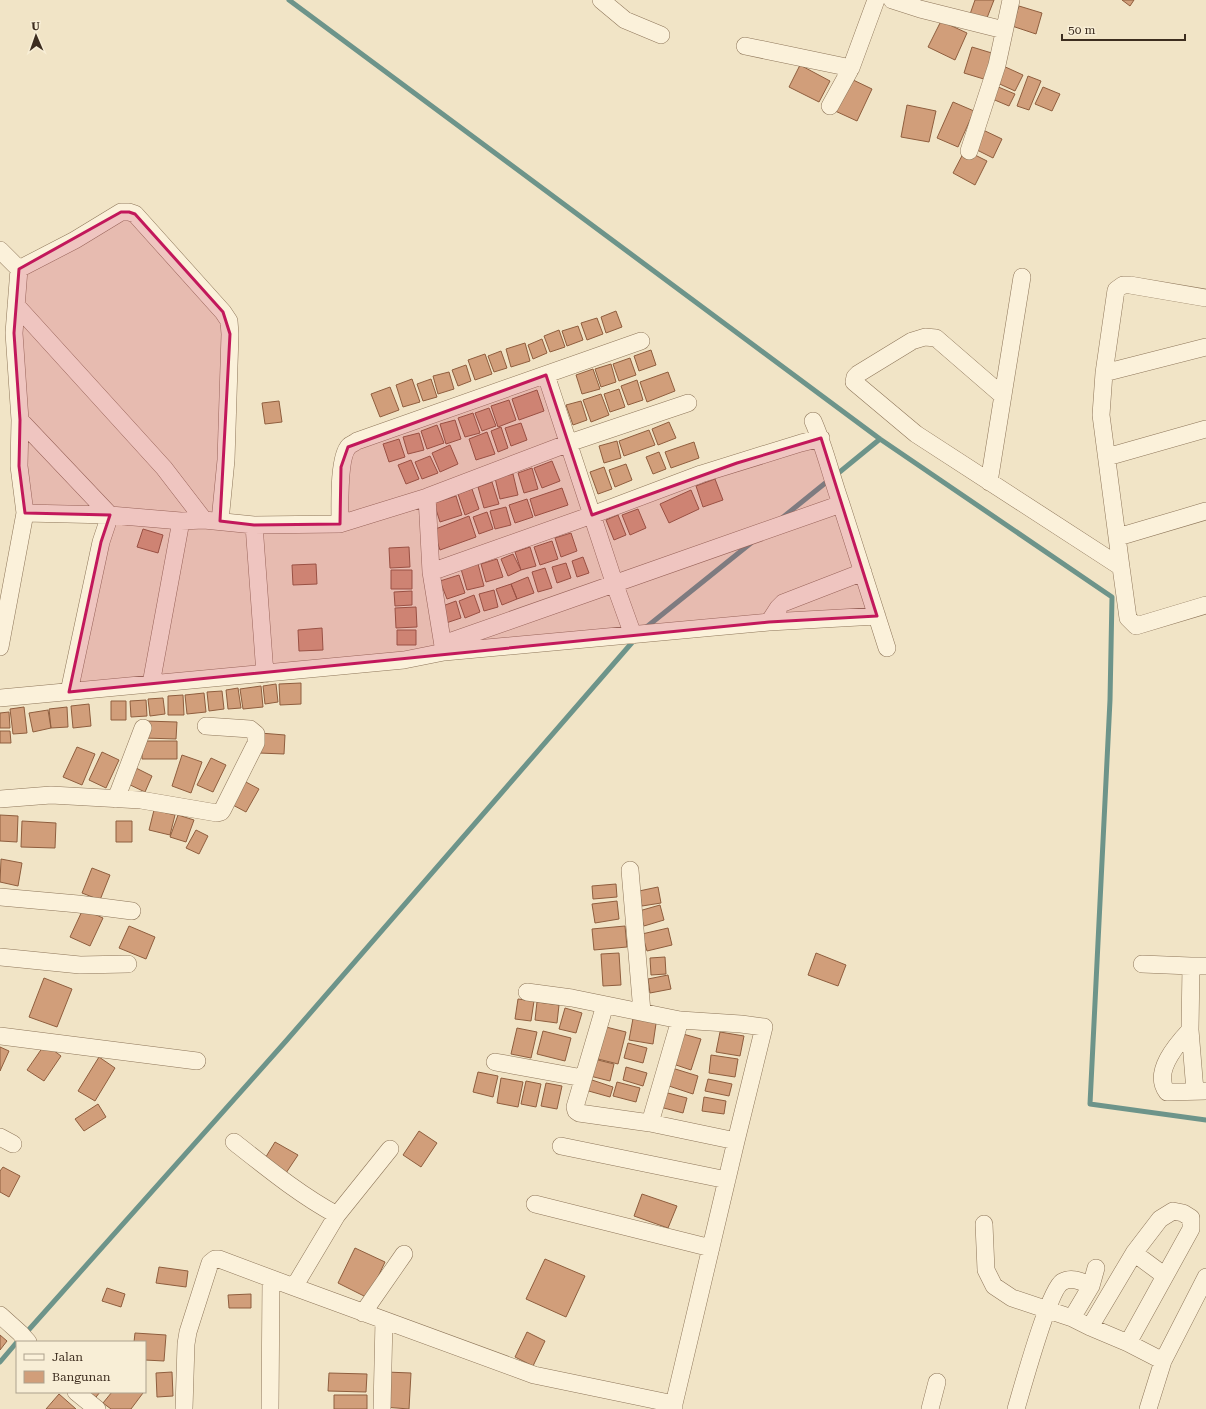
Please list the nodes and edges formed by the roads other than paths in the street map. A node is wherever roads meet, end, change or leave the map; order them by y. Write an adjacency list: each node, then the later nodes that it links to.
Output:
1 (601, 0): 6 (street)
2 (876, 0): 8 (street)
3 (892, 0): 5 (street)
4 (1011, 0): 5 (street)
5 (1004, 30): 10 (street)
6 (661, 35)
7 (745, 46): 8 (street)
8 (851, 68): 9 (street)
9 (830, 106)
10 (969, 151)
11 (0, 250): 12 (street)
12 (19, 269): 15 (street); 36 (street)
13 (1022, 277): 20 (street)
14 (1206, 298): 18 (street)
15 (16, 305): 22 (street); 36 (street)
16 (641, 341): 19 (street)
17 (1206, 347): 18 (street)
18 (1104, 373): 27 (street)
19 (546, 375): 26 (street); 37 (street)
20 (1003, 396): 28 (street); 28 (street)
21 (688, 403): 26 (street)
22 (20, 420): 32 (street); 33 (street)
23 (813, 421): 25 (street)
24 (1206, 429): 27 (street)
25 (821, 438): 30 (street); 34 (street)
26 (569, 443): 29 (street); 34 (street)
27 (1107, 457): 39 (street)
28 (989, 482): 40 (street)
29 (427, 497): 37 (street); 41 (street)
30 (841, 504): 42 (street); 43 (street)
31 (1206, 511): 39 (street)
32 (25, 512): 33 (street); 48 (street)
33 (110, 515): 35 (street); 53 (street)
34 (592, 515): 41 (street); 43 (street)
35 (181, 521): 36 (street); 52 (street)
36 (212, 521): 38 (street)
37 (340, 524): 38 (street)
38 (254, 525): 51 (street)
39 (1118, 537): 40 (street)
40 (1121, 567): 44 (street)
41 (431, 572): 49 (street)
42 (863, 572): 45 (street); 46 (street)
43 (615, 584): 47 (street); 49 (street)
44 (1206, 605)
45 (877, 616): 46 (street); 50 (street)
46 (769, 622): 47 (street)
47 (637, 635): 49 (street)
48 (0, 647)
49 (444, 648): 51 (street)
50 (887, 648)
51 (265, 674): 52 (street)
52 (151, 684): 53 (street)
53 (69, 692): 54 (street)
54 (0, 698)
55 (206, 726): 58 (street)
56 (144, 728): 58 (street)
57 (0, 799): 58 (street)
58 (116, 799)
59 (630, 870): 68 (street)
60 (0, 897): 61 (street)
61 (132, 911)
62 (0, 957): 63 (street)
63 (128, 964)
64 (1142, 964): 65 (street)
65 (1198, 966): 70 (street)
66 (527, 992): 67 (street)
67 (605, 1005): 68 (street); 74 (street)
68 (642, 1012): 69 (street)
69 (680, 1020): 76 (street); 77 (street)
70 (1190, 1030): 75 (street); 75 (street)
71 (0, 1036): 72 (street)
72 (197, 1061)
73 (495, 1062): 74 (street)
74 (583, 1078): 76 (street)
75 (1200, 1091)
76 (650, 1123): 77 (street)
77 (736, 1141): 81 (street)
78 (234, 1142): 83 (street)
79 (561, 1146): 81 (street)
80 (390, 1149): 83 (street)
81 (727, 1180): 85 (street)
82 (535, 1204): 85 (street)
83 (337, 1214): 93 (street)
84 (984, 1224): 94 (street)
85 (710, 1248): 105 (street)
86 (1134, 1253): 89 (street); 89 (street); 99 (street)
87 (404, 1254): 95 (street)
88 (1096, 1268): 92 (street)
89 (1165, 1276): 101 (street)
90 (1206, 1277): 102 (street)
91 (271, 1279): 93 (street); 107 (street); 108 (street)
92 (1091, 1286): 94 (street); 97 (street)
93 (294, 1287): 95 (street)
94 (1047, 1309): 97 (street); 111 (street)
95 (363, 1313): 98 (street)
96 (0, 1315): 100 (street)
97 (1072, 1318): 99 (street)
98 (384, 1320): 105 (street); 109 (street)
99 (1090, 1327): 101 (street)
100 (25, 1339)
101 (1128, 1343): 102 (street)
102 (1163, 1360): 112 (street)
103 (936, 1382): 110 (street)
104 (77, 1393): 106 (street)
105 (674, 1407)
106 (97, 1409)
107 (184, 1409)
108 (270, 1409)
109 (382, 1409)
110 (930, 1409)
111 (1016, 1409)
112 (1148, 1409)

